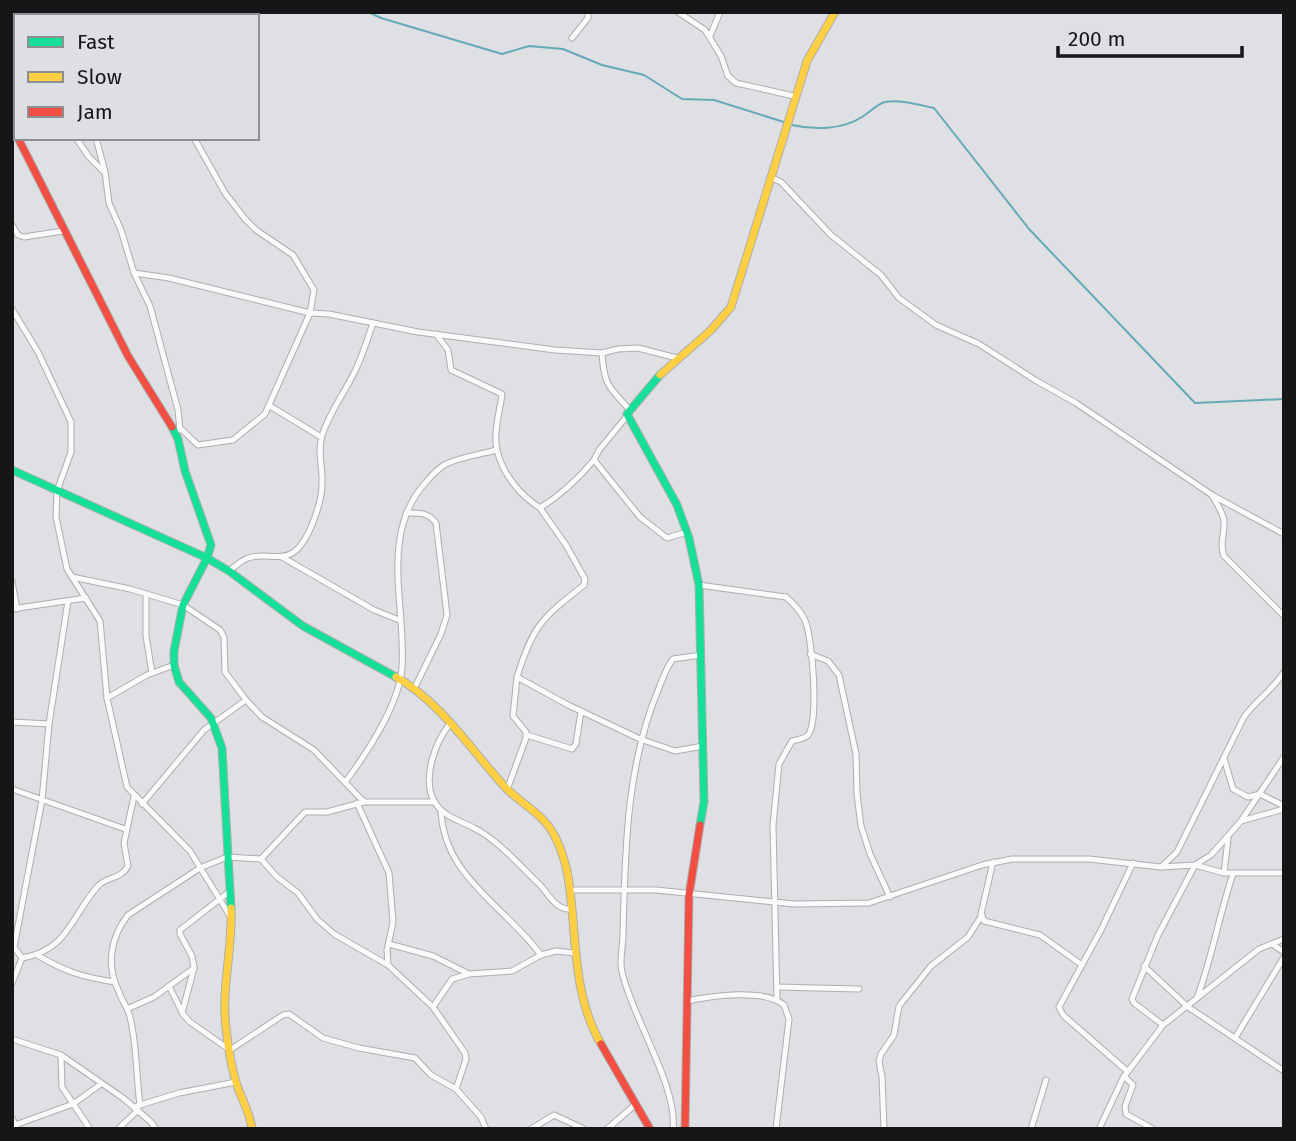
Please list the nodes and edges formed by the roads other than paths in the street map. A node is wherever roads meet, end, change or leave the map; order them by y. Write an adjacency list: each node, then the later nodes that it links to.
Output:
1 (589, 12): 6 (street)
2 (678, 12): 5 (street)
3 (720, 12): 5 (street)
4 (835, 12): 7 (street)
5 (709, 36): 7 (street)
6 (572, 38)
7 (794, 96): 13 (street)
8 (19, 140): 15 (street)
9 (77, 140): 12 (street)
10 (97, 140): 12 (street)
11 (195, 140): 18 (street)
12 (105, 172): 16 (street)
13 (770, 177): 22 (street); 32 (street)
14 (12, 225): 15 (street)
15 (63, 231): 27 (street)
16 (134, 272): 18 (street); 25 (street)
17 (12, 309): 31 (street)
18 (310, 313): 19 (street); 23 (street)
19 (373, 323): 20 (street); 26 (street)
20 (436, 334): 21 (street); 28 (street)
21 (602, 353): 22 (street); 24 (street)
22 (677, 358): 24 (street)
23 (270, 407): 25 (street); 26 (street)
24 (628, 413): 29 (street); 35 (street)
25 (180, 428): 27 (street)
26 (321, 437): 37 (street)
27 (178, 439): 38 (street)
28 (497, 450): 33 (street); 34 (street)
29 (593, 460): 33 (street); 35 (street)
30 (14, 473): 31 (street)
31 (57, 491): 38 (street); 40 (street)
32 (1212, 495): 36 (street); 48 (street)
33 (540, 508): 55 (street)
34 (405, 513): 49 (street); 57 (street)
35 (687, 532): 42 (street)
36 (1284, 534)
37 (282, 557): 39 (street); 49 (street)
38 (207, 558): 39 (street); 46 (street)
39 (229, 571): 56 (street)
40 (72, 577): 43 (street); 44 (street)
41 (12, 582): 47 (street)
42 (699, 585): 50 (street); 51 (street)
43 (145, 594): 46 (street); 53 (street)
44 (86, 598): 45 (street); 58 (street)
45 (68, 601): 47 (street); 63 (street)
46 (183, 605): 52 (street); 59 (street)
47 (15, 609)
48 (1284, 616)
49 (399, 620): 56 (street)
50 (810, 654): 98 (street); 100 (street)
51 (701, 655): 66 (street); 67 (street)
52 (174, 665): 53 (street); 62 (street)
53 (152, 673): 58 (street)
54 (1283, 675): 69 (street)
55 (517, 677): 60 (street); 65 (street)
56 (400, 680): 57 (street); 70 (street)
57 (414, 689): 64 (street)
58 (107, 698): 74 (street)
59 (246, 700): 62 (street); 70 (street)
60 (581, 711): 65 (street); 66 (street)
61 (12, 722): 63 (street)
62 (213, 722): 78 (street); 84 (street)
63 (48, 724): 75 (street)
64 (449, 725): 72 (street); 77 (street)
65 (527, 735): 72 (street)
66 (640, 739): 67 (street); 95 (street)
67 (703, 746): 97 (street)
68 (1284, 757): 73 (street)
69 (1224, 758): 73 (street); 90 (street)
70 (346, 781): 76 (street)
71 (12, 789): 75 (street)
72 (507, 790): 94 (street)
73 (1260, 794): 79 (street); 81 (street)
74 (134, 796): 78 (street); 82 (street)
75 (42, 800): 82 (street); 111 (street)
76 (360, 802): 77 (street); 85 (street); 105 (street)
77 (435, 802): 80 (street)
78 (142, 804): 89 (street)
79 (1284, 807): 81 (street)
80 (441, 810): 101 (street); 108 (street)
81 (1241, 821): 83 (street)
82 (125, 829): 109 (street)
83 (1228, 837): 88 (street); 91 (street)
84 (227, 857): 85 (street); 89 (street); 96 (street)
85 (261, 859): 112 (street)
86 (993, 862): 87 (street); 98 (street); 102 (street)
87 (1133, 863): 90 (street); 113 (street)
88 (1195, 865): 90 (street); 91 (street); 114 (street)
89 (200, 867): 99 (street); 118 (street)
90 (1161, 867)
91 (1224, 873): 93 (street)
92 (1284, 873): 93 (street)
93 (1233, 874): 123 (street)
94 (570, 890): 95 (street); 101 (street)
95 (623, 891): 97 (street); 155 (street)
96 (229, 892): 99 (street); 103 (street)
97 (689, 895): 100 (street); 125 (street)
98 (890, 897): 100 (street)
99 (220, 900): 103 (street); 115 (street)
100 (775, 903): 121 (street)
101 (572, 909): 107 (street)
102 (982, 915): 113 (street); 158 (street)
103 (230, 916): 133 (street)
104 (1284, 939): 106 (street)
105 (389, 944): 112 (street); 117 (street)
106 (1272, 944): 110 (street); 123 (street)
107 (574, 953): 108 (street); 142 (street)
108 (541, 954): 117 (street)
109 (37, 955): 111 (street); 118 (street)
110 (1284, 955): 131 (street)
111 (22, 958): 116 (street)
112 (388, 965): 126 (street)
113 (1082, 965): 136 (street)
114 (1144, 966): 127 (street); 130 (street)
115 (194, 968): 120 (street); 129 (street)
116 (14, 971): 119 (street)
117 (469, 974): 126 (street)
118 (115, 982): 128 (street)
119 (12, 983)
120 (169, 986): 128 (street); 129 (street)
121 (777, 987): 122 (street); 124 (street)
122 (859, 989)
123 (1197, 999): 127 (street)
124 (777, 1000): 125 (street); 157 (street)
125 (687, 1001): 156 (street)
126 (433, 1007): 140 (street)
127 (1188, 1007): 130 (street); 131 (street)
128 (127, 1009): 143 (street)
129 (183, 1013): 133 (street)
130 (1163, 1025): 136 (street)
131 (1235, 1038): 135 (street)
132 (12, 1040): 134 (street)
133 (230, 1050): 138 (street); 140 (street)
134 (61, 1055): 139 (street); 141 (street)
135 (1284, 1071)
136 (1126, 1073): 160 (street); 161 (street)
137 (1046, 1080): 159 (street)
138 (236, 1082): 143 (street); 149 (street)
139 (101, 1084): 141 (street); 143 (street)
140 (456, 1089): 150 (street)
141 (73, 1104): 145 (street); 146 (street)
142 (636, 1104): 153 (street); 154 (street)
143 (137, 1107): 147 (street); 148 (street)
144 (12, 1118): 145 (street)
145 (16, 1127)
146 (90, 1129)
147 (118, 1129)
148 (156, 1129)
149 (253, 1129)
150 (486, 1129)
151 (531, 1129): 152 (street)
152 (584, 1129)
153 (607, 1129)
154 (650, 1129)
155 (673, 1129)
156 (685, 1129)
157 (776, 1129)
158 (884, 1129)
159 (1031, 1129)
160 (1099, 1129)
161 (1153, 1129)

